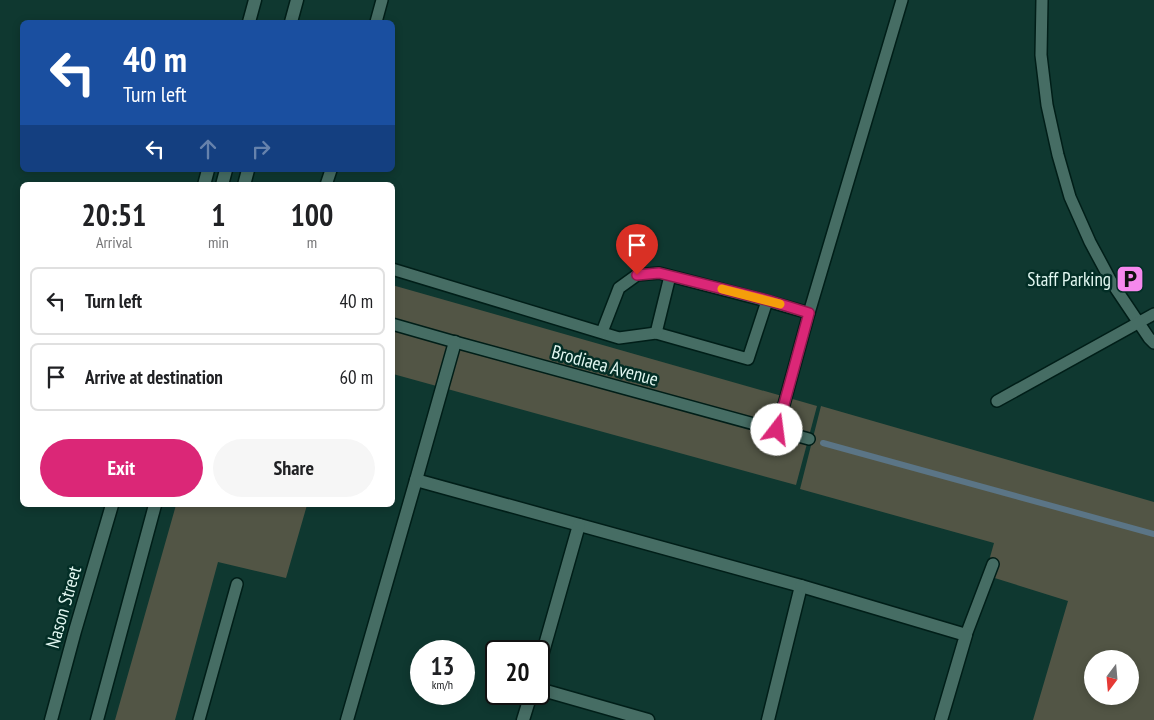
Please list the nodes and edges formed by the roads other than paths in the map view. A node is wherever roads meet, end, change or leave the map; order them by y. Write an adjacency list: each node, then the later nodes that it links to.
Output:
1 (255, 0): 6 (street)
2 (297, 0): 7 (street)
3 (382, 0): 8 (lane)
4 (902, 0): 12 (lane)
5 (1042, 0): 14 (lane)
6 (249, 20)
7 (292, 20)
8 (377, 20)
9 (395, 270): 16 (lane)
10 (670, 276): 11 (lane); 16 (lane); 17 (lane)
11 (767, 300): 12 (lane); 17 (lane)
12 (809, 313): 21 (lane)
13 (1154, 314): 14 (lane)
14 (1139, 322): 19 (lane); 20 (lane)
15 (395, 325): 18 (lane, Brodiaea Avenue)
16 (602, 332): 17 (lane)
17 (656, 333)
18 (455, 342): 21 (lane, Brodiaea Avenue); 23 (street)
19 (1154, 343)
20 (997, 401)
21 (777, 430): 22 (lane, Brodiaea Avenue)
22 (809, 439)
23 (416, 480): 26 (street); 37 (street)
24 (111, 507): 34 (street, Nason Street)
25 (155, 507): 35 (street)
26 (579, 525): 29 (street); 31 (street)
27 (993, 564): 30 (lane)
28 (237, 584): 36 (lane)
29 (801, 586): 30 (street); 40 (street)
30 (966, 635): 41 (street)
31 (546, 640)
32 (550, 692): 39 (street)
33 (528, 705): 38 (street)
34 (51, 720)
35 (97, 720)
36 (199, 720)
37 (346, 720)
38 (523, 720)
39 (648, 720)
40 (768, 720)
41 (941, 720)

